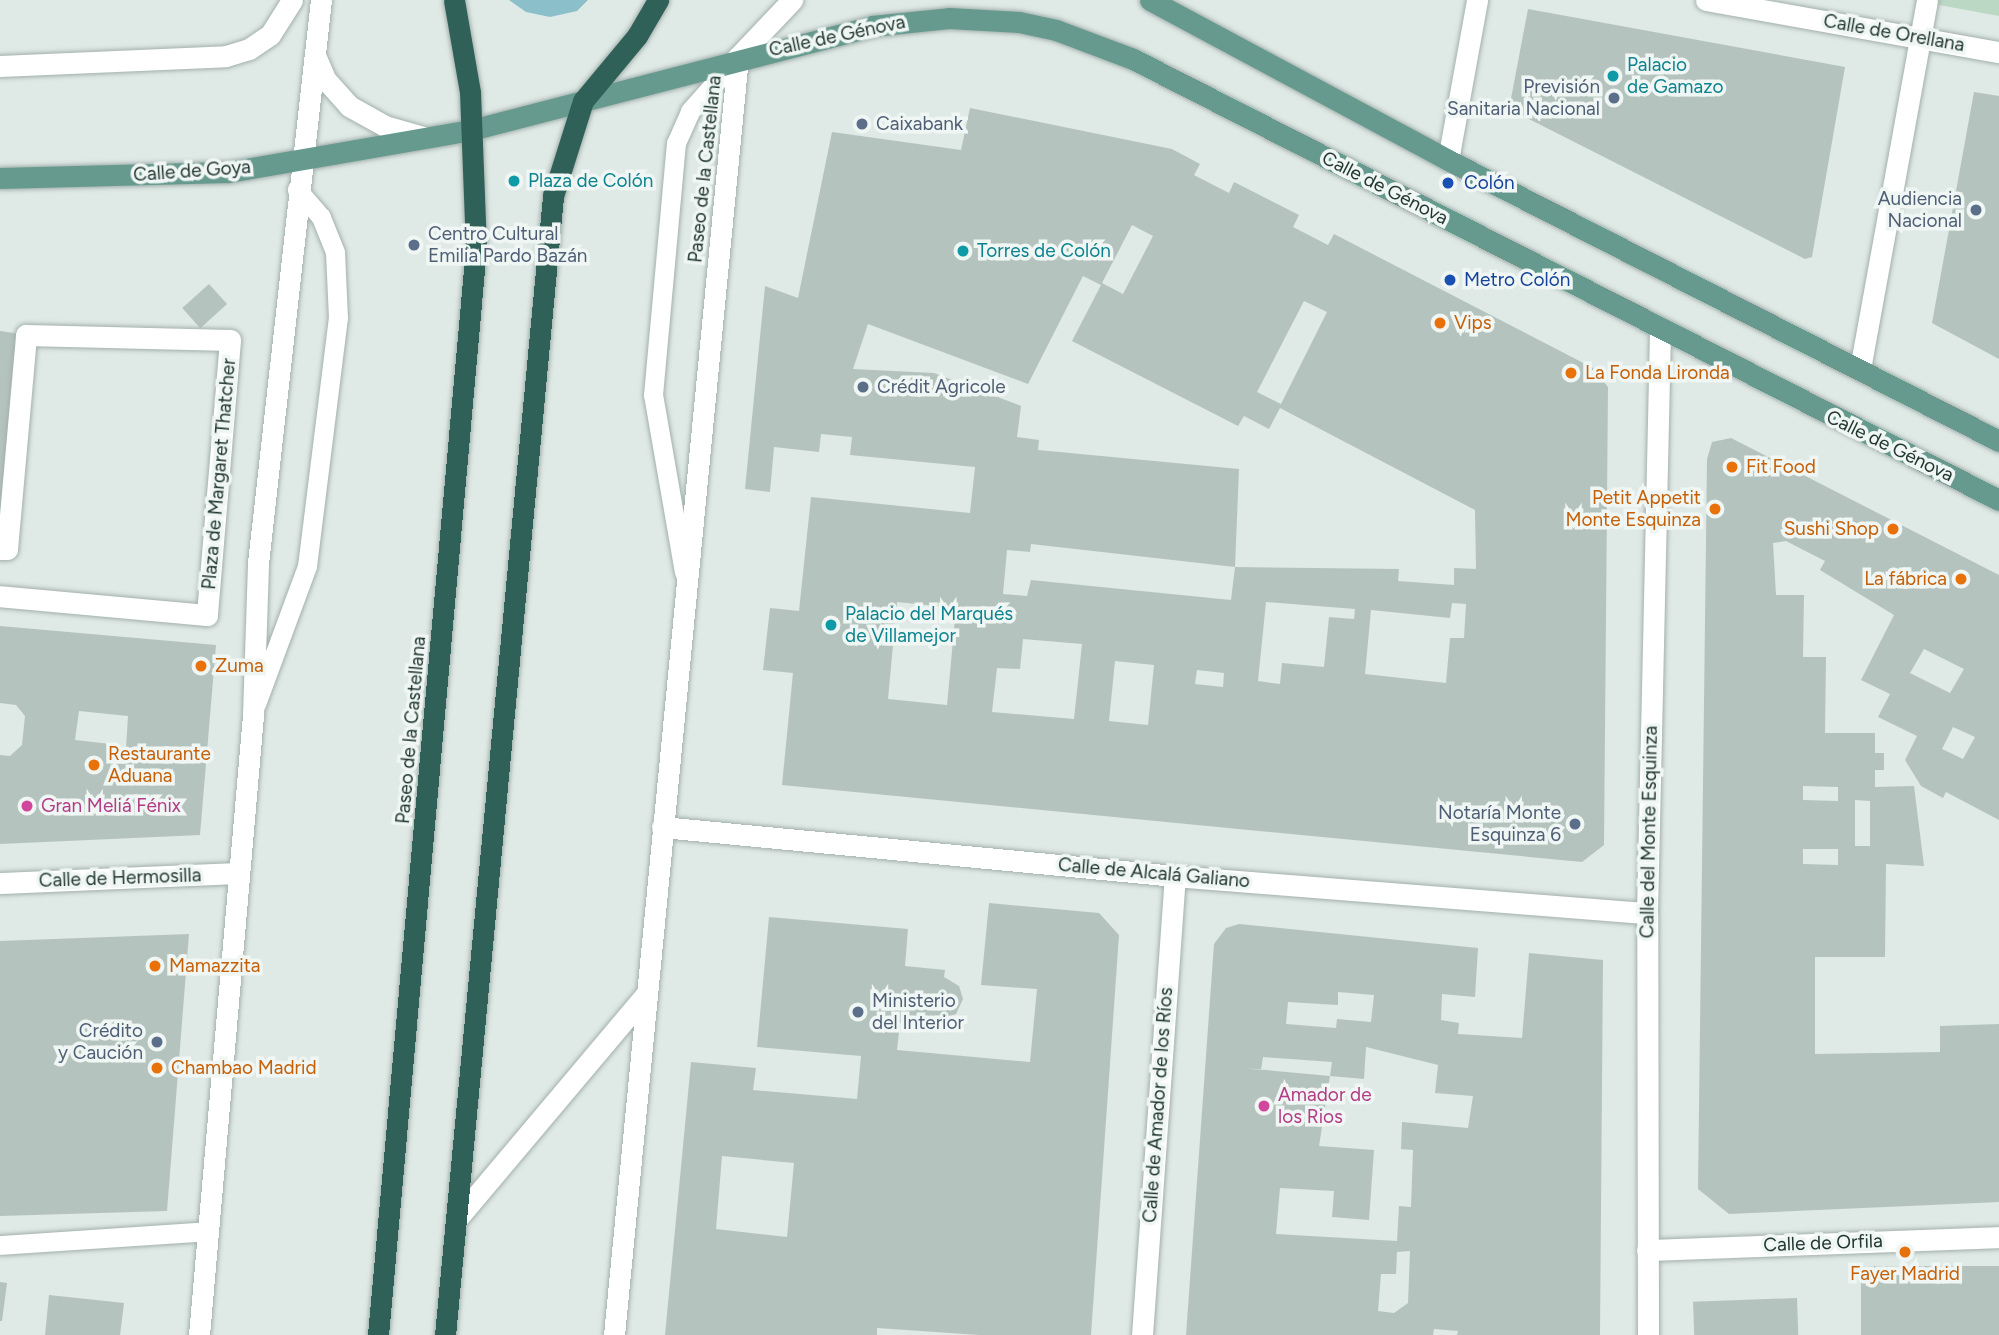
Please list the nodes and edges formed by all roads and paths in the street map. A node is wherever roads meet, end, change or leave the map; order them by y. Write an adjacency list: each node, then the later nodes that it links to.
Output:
1 (292, 0): 14 (street)
2 (321, 0): 12 (street)
3 (454, 0): 16 (highway, Paseo de la Castellana)
4 (658, 0): 15 (highway)
5 (792, 0): 13 (street)
6 (1150, 0): 19 (main road)
7 (1477, 0): 19 (street)
8 (1706, 0): 10 (street, Calle de Orellana)
9 (1927, 0): 10 (street)
10 (1921, 38): 11 (street, Calle de Orellana); 23 (street)
11 (1999, 51)
12 (314, 53): 17 (street); 18 (street)
13 (738, 57): 15 (main road); 22 (main road, Calle de Génova); 27 (street, Paseo de la Castellana); 27 (lane, Paseo de la Castellana)
14 (0, 66)
15 (583, 101): 16 (main road); 36 (highway)
16 (471, 130): 17 (main road); 42 (highway, Paseo de la Castellana)
17 (423, 137): 18 (main road, Calle de Goya)
18 (301, 159): 20 (main road, Calle de Goya); 21 (street)
19 (1448, 160): 23 (main road)
20 (0, 178)
21 (297, 189): 29 (street); 29 (lane)
22 (1660, 329): 25 (main road, Calle de Génova); 34 (street, Calle del Monte Esquinza)
23 (1860, 369): 24 (main road)
24 (1999, 441)
25 (1999, 500)
26 (0, 549): 28 (street, Plaza de Margaret Thatcher)
27 (687, 590): 30 (street, Paseo de la Castellana)
28 (0, 596)
29 (253, 715): 31 (street)
30 (662, 827): 32 (street, Calle de Alcalá Galiano); 35 (street, Paseo de la Castellana)
31 (239, 873): 33 (street, Calle de Hermosilla); 37 (street)
32 (1175, 876): 34 (street, Calle de Alcalá Galiano); 45 (street, Calle de Amador de los Ríos)
33 (0, 883)
34 (1647, 913): 40 (street, Calle del Monte Esquinza)
35 (646, 994): 36 (street); 44 (street, Paseo de la Castellana)
36 (456, 1220): 43 (highway)
37 (209, 1231): 39 (lane); 41 (street)
38 (1999, 1237): 40 (street, Calle de Orfila)
39 (0, 1245)
40 (1647, 1250): 46 (street, Calle del Monte Esquinza)
41 (199, 1335)
42 (378, 1335)
43 (445, 1335)
44 (614, 1335)
45 (1142, 1335)
46 (1648, 1335)

